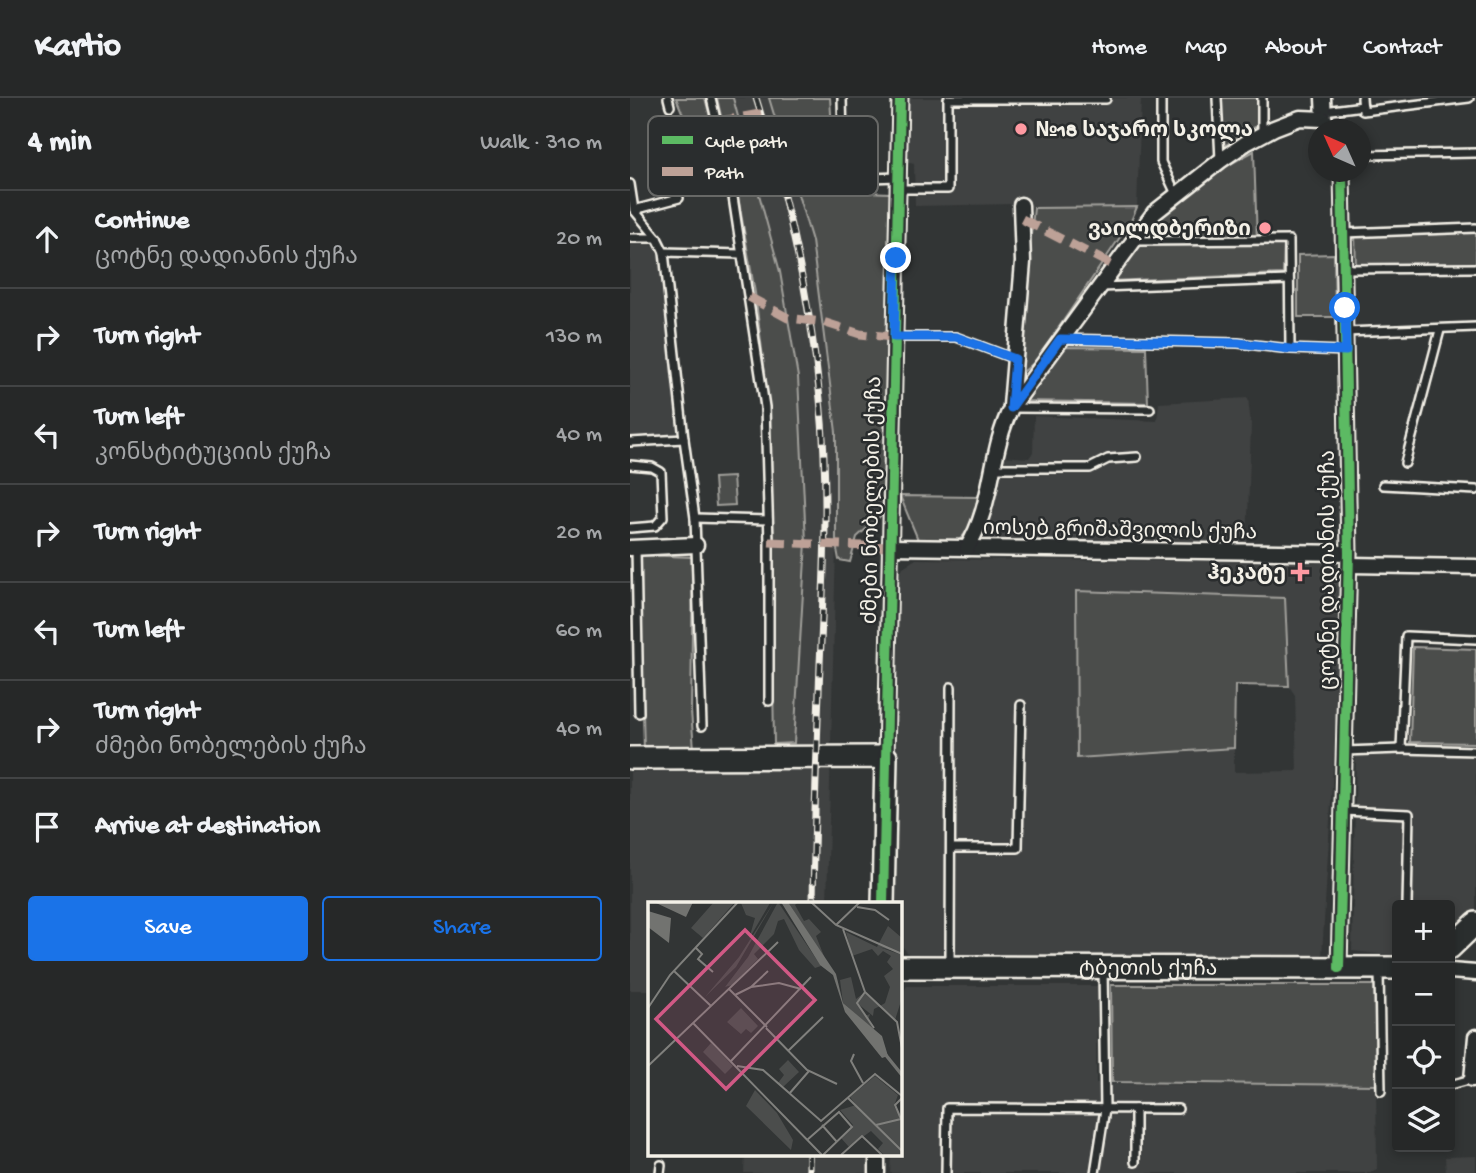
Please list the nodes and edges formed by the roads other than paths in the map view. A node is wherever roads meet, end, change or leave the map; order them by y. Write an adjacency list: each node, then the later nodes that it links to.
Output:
1 (711, 98): 11 (lane)
2 (842, 98): 12 (lane)
3 (900, 98): 19 (street, ძმები ნობელების ქუჩა)
4 (1161, 98): 21 (lane)
5 (1217, 98): 16 (lane)
6 (1262, 98): 13 (lane)
7 (1107, 99): 19 (lane)
8 (1471, 99): 9 (lane)
9 (1362, 102): 10 (lane)
10 (1326, 114): 13 (street)
11 (715, 116)
12 (842, 116)
13 (1262, 134): 16 (street)
14 (1476, 153): 15 (lane)
15 (1371, 155)
16 (1220, 160): 21 (street)
17 (878, 181): 19 (lane)
18 (1342, 182): 27 (street, ცოტნე დადიანის ქუჩა)
19 (898, 183): 40 (street, ძმები ნობელების ქუჩა)
20 (630, 184): 25 (lane)
21 (1176, 194): 30 (street)
22 (733, 196): 32 (lane)
23 (679, 198): 25 (lane)
24 (1021, 205): 44 (street)
25 (634, 210): 29 (lane)
26 (1476, 228): 27 (lane)
27 (1343, 233): 34 (street, ცოტნე დადიანის ქუჩა)
28 (630, 238): 29 (lane)
29 (657, 238): 31 (lane)
30 (1131, 241): 35 (lane); 36 (street)
31 (664, 251): 32 (lane); 47 (lane)
32 (741, 254): 56 (lane)
33 (1476, 268): 34 (lane)
34 (1344, 269): 39 (street, ცოტნე დადიანის ქუჩა)
35 (1289, 280): 36 (lane); 42 (lane)
36 (1098, 288): 41 (street)
37 (1476, 327): 38 (lane)
38 (1440, 330): 39 (lane); 50 (lane)
39 (1345, 332): 43 (street, ცოტნე დადიანის ქუჩა)
40 (894, 337): 44 (lane); 59 (street, ძმები ნობელების ქუჩა)
41 (1060, 339): 42 (lane); 45 (street)
42 (1290, 349): 43 (lane)
43 (1346, 351): 62 (street, ცოტნე დადიანის ქუჩა)
44 (1015, 359): 45 (street)
45 (1011, 408): 46 (lane); 52 (street)
46 (1150, 409)
47 (684, 439): 48 (lane); 55 (lane)
48 (630, 442)
49 (1137, 457): 52 (lane)
50 (1405, 463)
51 (630, 466): 57 (lane)
52 (993, 468): 61 (street)
53 (1383, 485): 54 (lane)
54 (1476, 490)
55 (695, 518): 56 (lane); 58 (lane)
56 (768, 520): 66 (lane)
57 (630, 528)
58 (696, 545): 60 (street); 69 (lane)
59 (889, 547): 61 (street, იოსებ გრიშაშვილის ქუჩა); 73 (street, ძმები ნობელების ქუჩა)
60 (633, 548): 68 (lane)
61 (967, 548): 62 (street, იოსებ გრიშაშვილის ქუჩა)
62 (1349, 559): 63 (street, იოსებ გრიშაშვილის ქუჩა); 71 (street, ცოტნე დადიანის ქუჩა)
63 (1476, 567)
64 (1476, 639): 70 (lane)
65 (951, 687): 76 (lane)
66 (769, 701)
67 (1020, 705): 76 (lane)
68 (639, 713)
69 (702, 726)
70 (1401, 749): 71 (lane); 72 (lane)
71 (1345, 751): 75 (street, ცოტნე დადიანის ქუჩა)
72 (1476, 751)
73 (886, 757): 74 (street); 78 (street, ძმები ნობელების ქუჩა)
74 (630, 758)
75 (1343, 811): 77 (lane); 84 (street, ცოტნე დადიანის ქუჩა)
76 (951, 848): 82 (lane)
77 (1407, 900)
78 (883, 902)
79 (1476, 923): 80 (street)
80 (1455, 943)
81 (901, 967): 82 (street, ტბეთის ქუჩა)
82 (950, 967): 83 (street, ტბეთის ქუჩა)
83 (1103, 968): 84 (street, ტბეთის ქუჩა); 92 (lane)
84 (1339, 968): 85 (street, ტბეთის ქუჩა)
85 (1388, 968): 91 (lane)
86 (1455, 971): 87 (street)
87 (1476, 973)
88 (1476, 1037): 89 (street)
89 (1472, 1079): 90 (lane)
90 (1455, 1084)
91 (1381, 1091)
92 (1105, 1109): 93 (lane); 96 (lane); 97 (lane)
93 (1135, 1109): 94 (lane); 95 (lane)
94 (1178, 1109)
95 (1135, 1162)
96 (946, 1173)
97 (1095, 1173)

